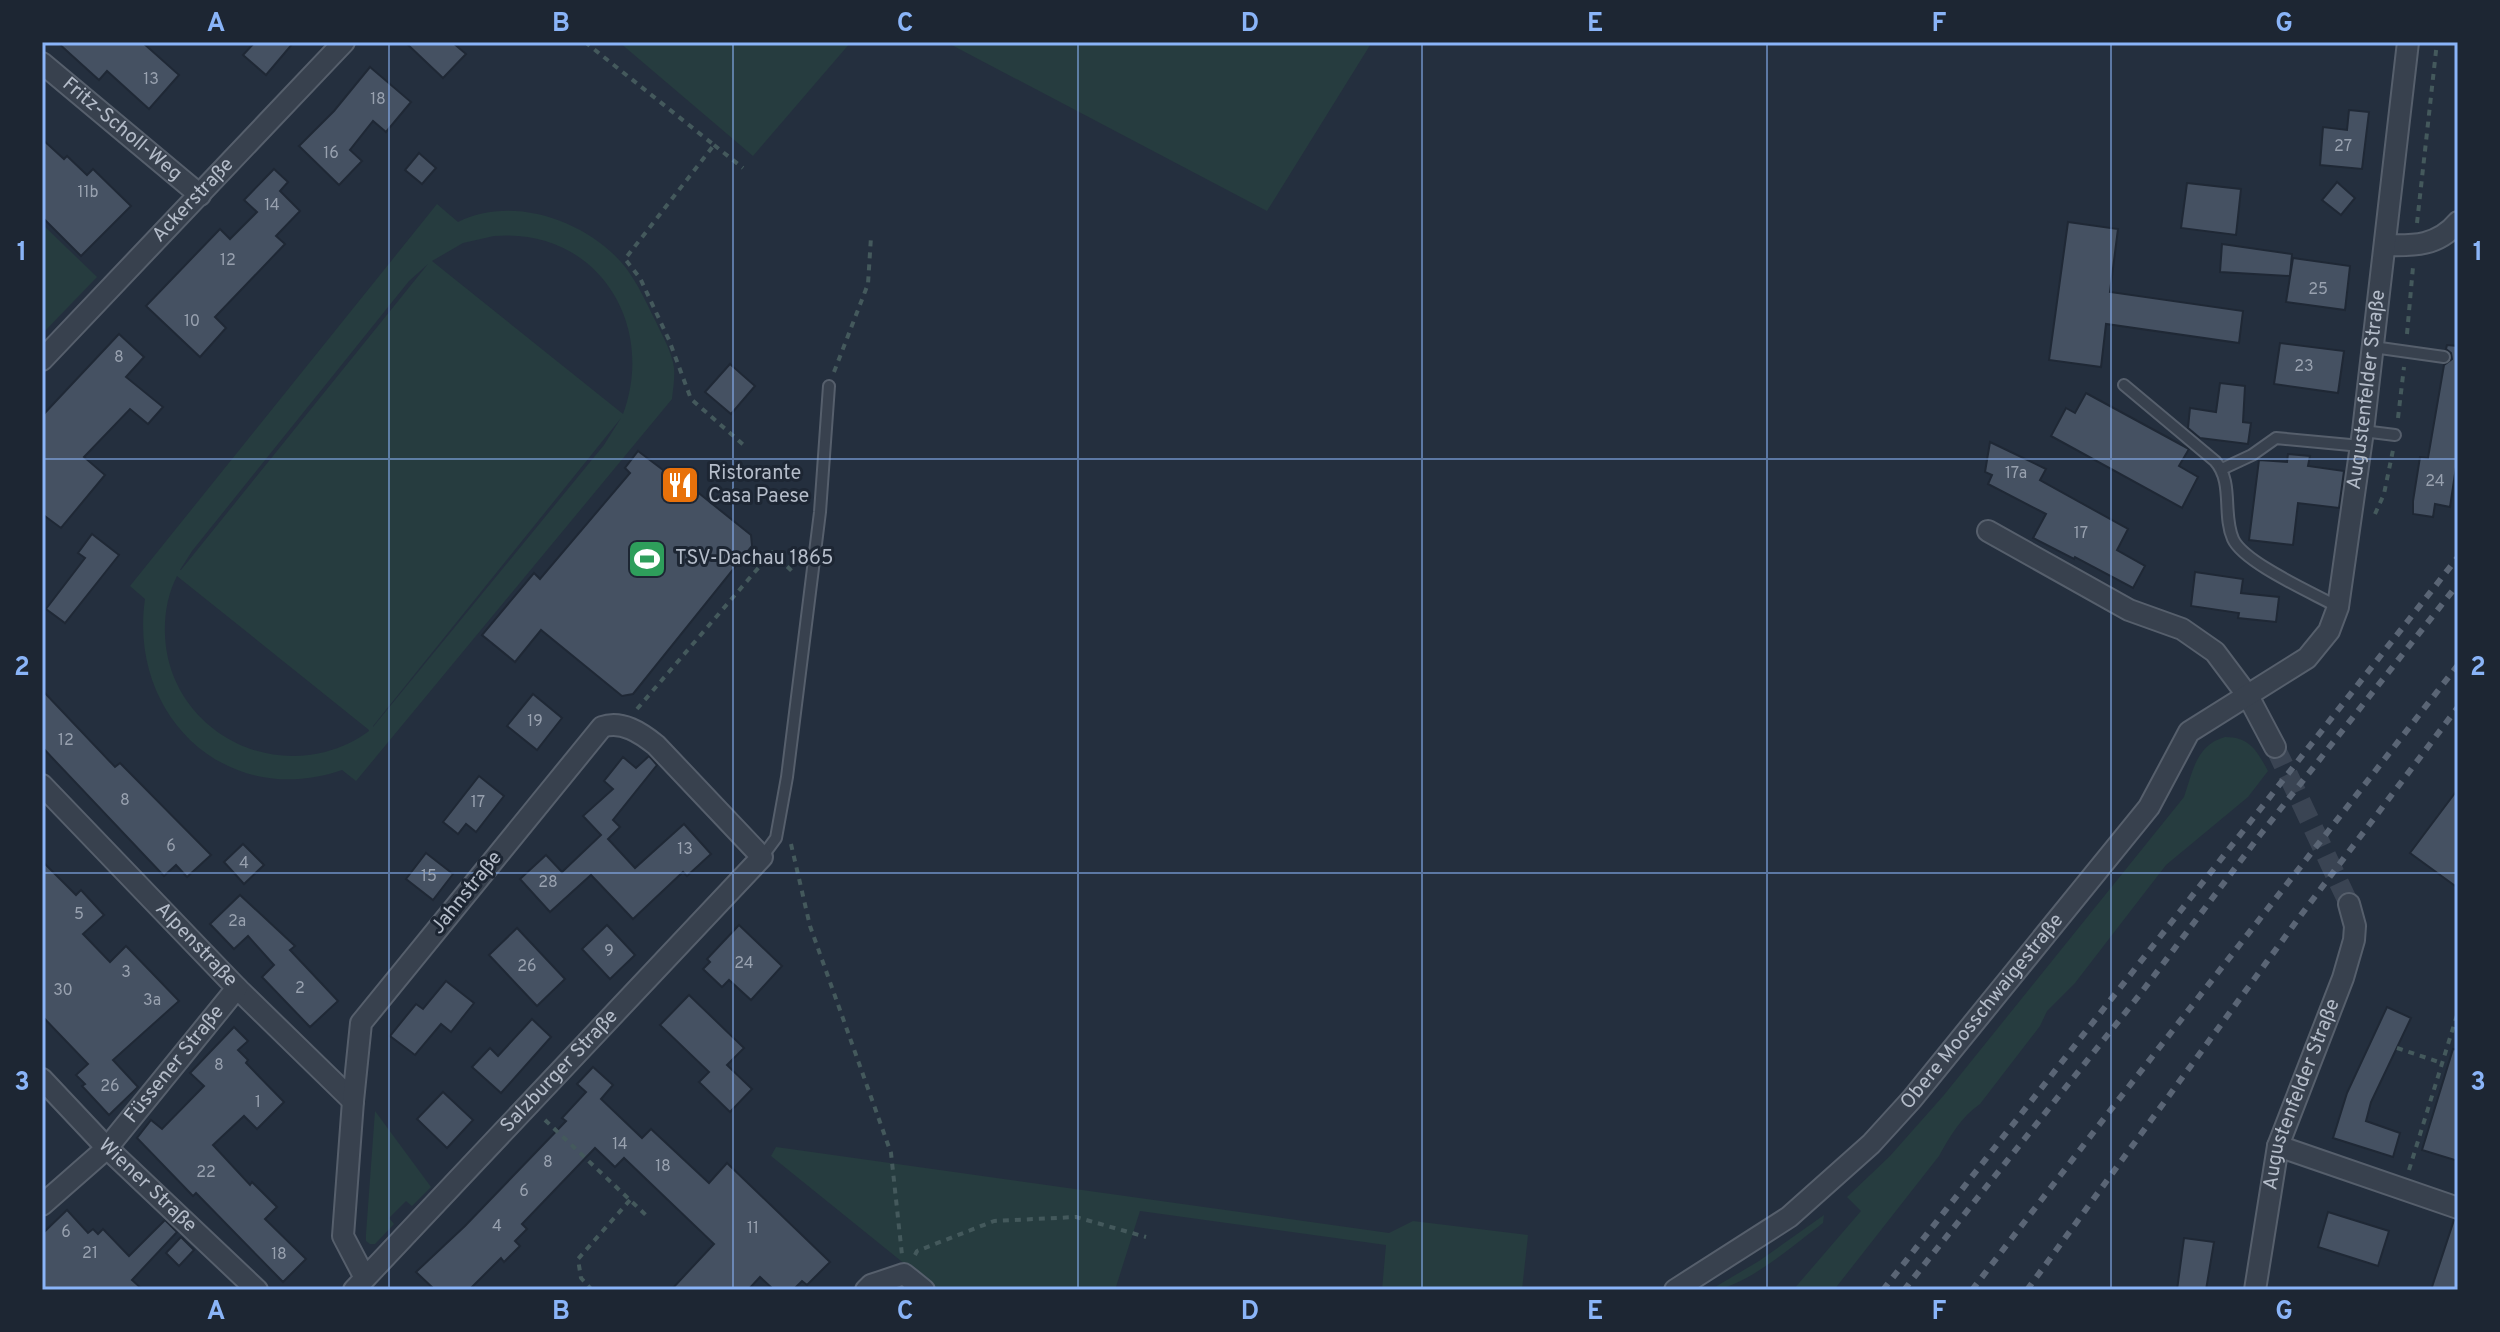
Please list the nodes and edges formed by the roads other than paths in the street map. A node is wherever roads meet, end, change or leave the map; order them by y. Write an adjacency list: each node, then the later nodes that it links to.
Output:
1 (344, 42): 4 (street, Ackerstraße)
2 (2408, 42): 6 (street, Augustenfelder Straße)
3 (42, 63): 4 (street, Fritz-Scholl-Weg)
4 (200, 195): 9 (street, Ackerstraße)
5 (2458, 222): 6 (street)
6 (2385, 245): 7 (street, Augustenfelder Straße)
7 (2373, 347): 8 (lane); 13 (street, Augustenfelder Straße)
8 (2444, 357)
9 (42, 360)
10 (2124, 385): 14 (lane)
11 (829, 386): 20 (lane)
12 (2395, 435): 13 (lane)
13 (2362, 438): 14 (lane); 16 (street, Augustenfelder Straße)
14 (2222, 469): 16 (lane)
15 (1988, 531): 17 (street)
16 (2338, 607): 17 (street, Augustenfelder Straße)
17 (2248, 696): 18 (street); 33 (street, Obere Moosschwaigestraße)
18 (2275, 747)
19 (42, 785): 22 (street, Alpenstraße)
20 (762, 857): 24 (street, Jahnstraße); 29 (street, Salzburger Straße)
21 (2349, 904): 25 (street, Augustenfelder Straße)
22 (237, 988): 24 (street, Alpenstraße); 26 (street, Füssener Straße)
23 (42, 1079): 26 (street, Wiener Straße)
24 (353, 1101): 29 (street, Jahnstraße)
25 (2278, 1146): 28 (street); 34 (street, Augustenfelder Straße)
26 (107, 1148): 27 (street, Füssener Straße); 30 (street, Wiener Straße)
27 (42, 1205)
28 (2458, 1208)
29 (358, 1285)
30 (257, 1290)
31 (866, 1290): 32 (street)
32 (924, 1290)
33 (1675, 1290)
34 (2255, 1290)

